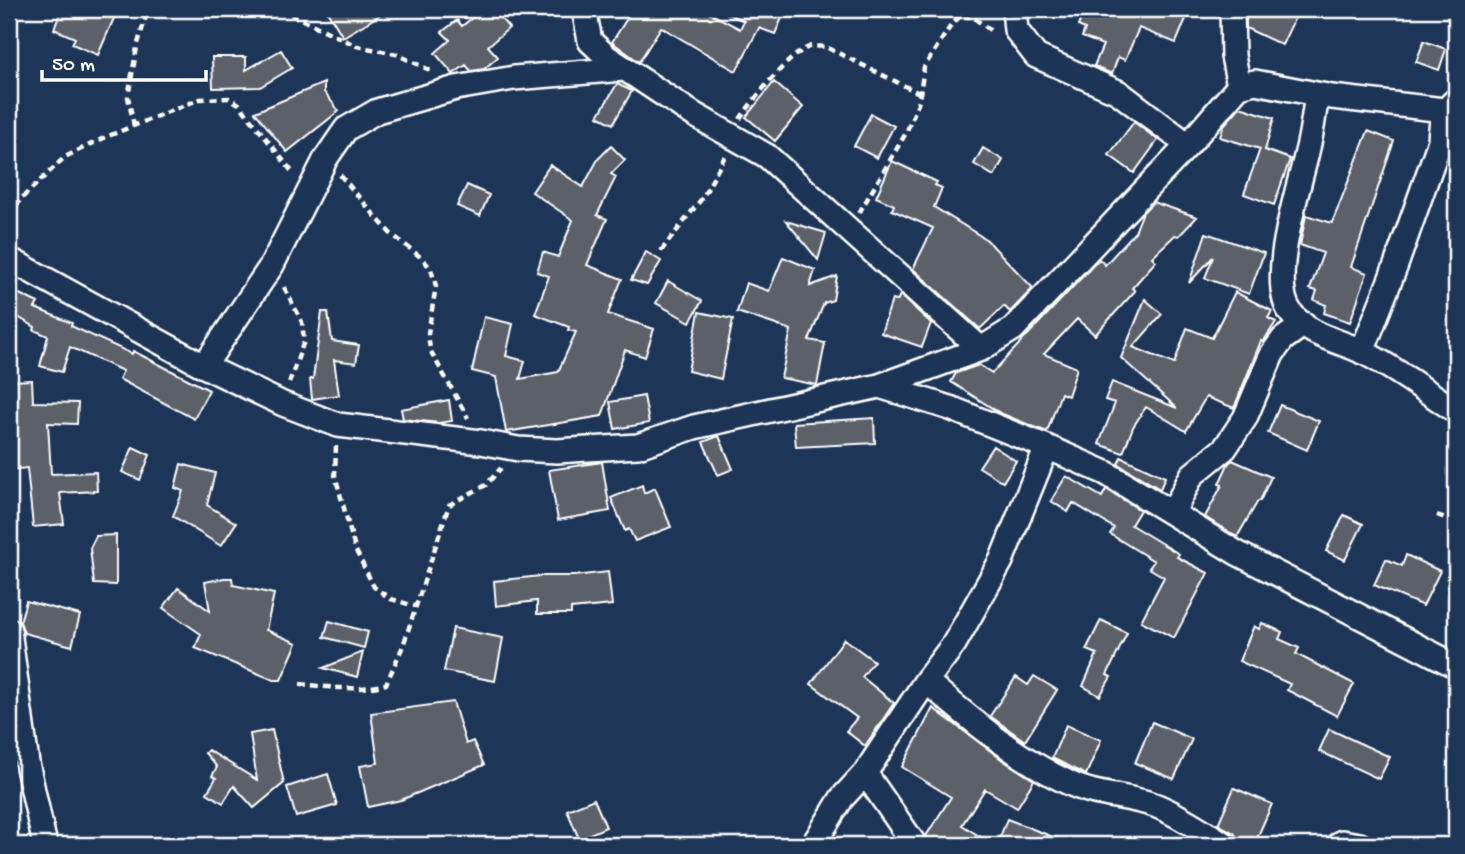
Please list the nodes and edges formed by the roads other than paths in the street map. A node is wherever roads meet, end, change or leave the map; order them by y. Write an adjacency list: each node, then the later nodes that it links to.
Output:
1 (584, 9): 4 (street)
2 (1013, 9): 8 (street)
3 (1232, 9): 5 (street)
4 (624, 69): 11 (street); 13 (street)
5 (1239, 86): 6 (street); 8 (street)
6 (1317, 94): 7 (street); 10 (street)
7 (1450, 105): 12 (street)
8 (1188, 145): 11 (street)
9 (9, 258): 13 (street)
10 (1304, 324): 12 (street); 17 (street)
11 (982, 349): 14 (street)
12 (1362, 352): 15 (street)
13 (204, 366): 14 (street)
14 (879, 386): 16 (street)
15 (1456, 411)
16 (1048, 447): 17 (street); 20 (street)
17 (1173, 512): 19 (street)
18 (9, 630): 22 (street)
19 (1456, 666)
20 (926, 681): 21 (street); 25 (street)
21 (865, 772): 23 (street); 24 (street)
22 (45, 845)
23 (813, 845)
24 (915, 845)
25 (1226, 845)
26 (1338, 845): 27 (street)
27 (1360, 845)

